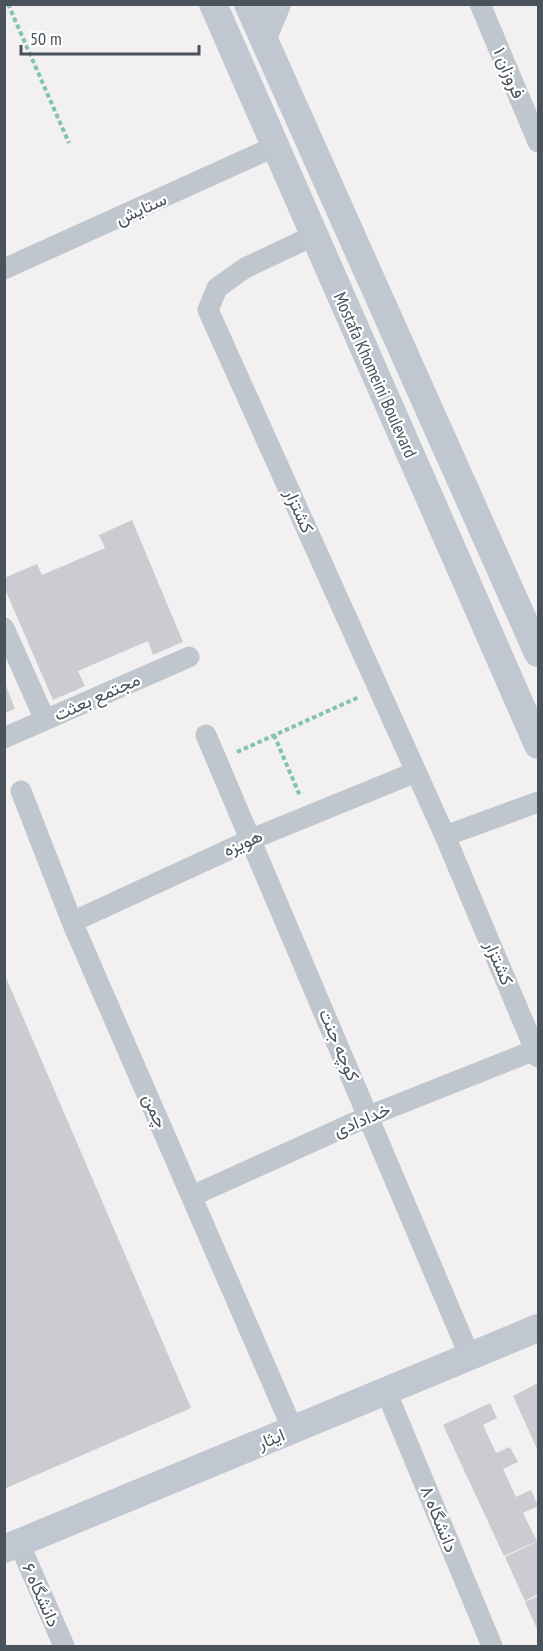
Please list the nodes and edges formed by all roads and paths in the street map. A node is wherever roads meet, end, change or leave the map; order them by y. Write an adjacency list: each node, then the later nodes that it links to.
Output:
1 (8, 4): 8 (path)
2 (213, 4): 9 (main road, Mostafa Khomeini Boulevard)
3 (248, 4): 6 (main road, Mostafa Khomeini Boulevard)
4 (277, 4): 6 (main road)
5 (480, 4): 7 (street, فروزان ۱)
6 (263, 38): 12 (main road, Mostafa Khomeini Boulevard)
7 (538, 141)
8 (69, 143)
9 (276, 146): 10 (main road, Mostafa Khomeini Boulevard); 11 (street, ستایش)
10 (315, 235): 17 (street, کشتزار); 22 (main road, Mostafa Khomeini Boulevard)
11 (4, 269)
12 (512, 592): 13 (main road); 15 (main road, Mostafa Khomeini Boulevard)
13 (538, 619)
14 (4, 628): 18 (street)
15 (538, 652)
16 (189, 657): 18 (street, مجتمع بعثت)
17 (378, 688): 20 (path); 24 (street, کشتزار)
18 (45, 720): 21 (street, مجتمع بعثت)
19 (207, 735): 23 (street, کوچه جنت)
20 (274, 735): 23 (path); 27 (path)
21 (4, 738)
22 (538, 745)
23 (218, 760): 29 (street, کوچه جنت)
24 (416, 772): 27 (street, هویزه); 28 (street, کشتزار)
25 (21, 791): 30 (street, چمن)
26 (538, 802): 28 (street)
27 (308, 816): 29 (street, هویزه)
28 (445, 836): 31 (street, کشتزار)
29 (252, 838): 30 (street, هویزه); 32 (street, کوچه جنت)
30 (72, 922): 33 (street, چمن)
31 (537, 1053): 32 (street, خدادادی)
32 (369, 1116): 33 (street, خدادادی); 35 (street, کوچه جنت)
33 (192, 1196): 37 (street, چمن)
34 (538, 1329): 35 (main road, ایثار)
35 (470, 1357): 36 (main road, ایثار)
36 (386, 1391): 37 (main road, ایثار); 40 (street, دانشگاه ۸)
37 (293, 1430): 38 (main road, ایثار)
38 (11, 1546): 39 (street, دانشگاه ۶)
39 (64, 1647)
40 (492, 1647)

